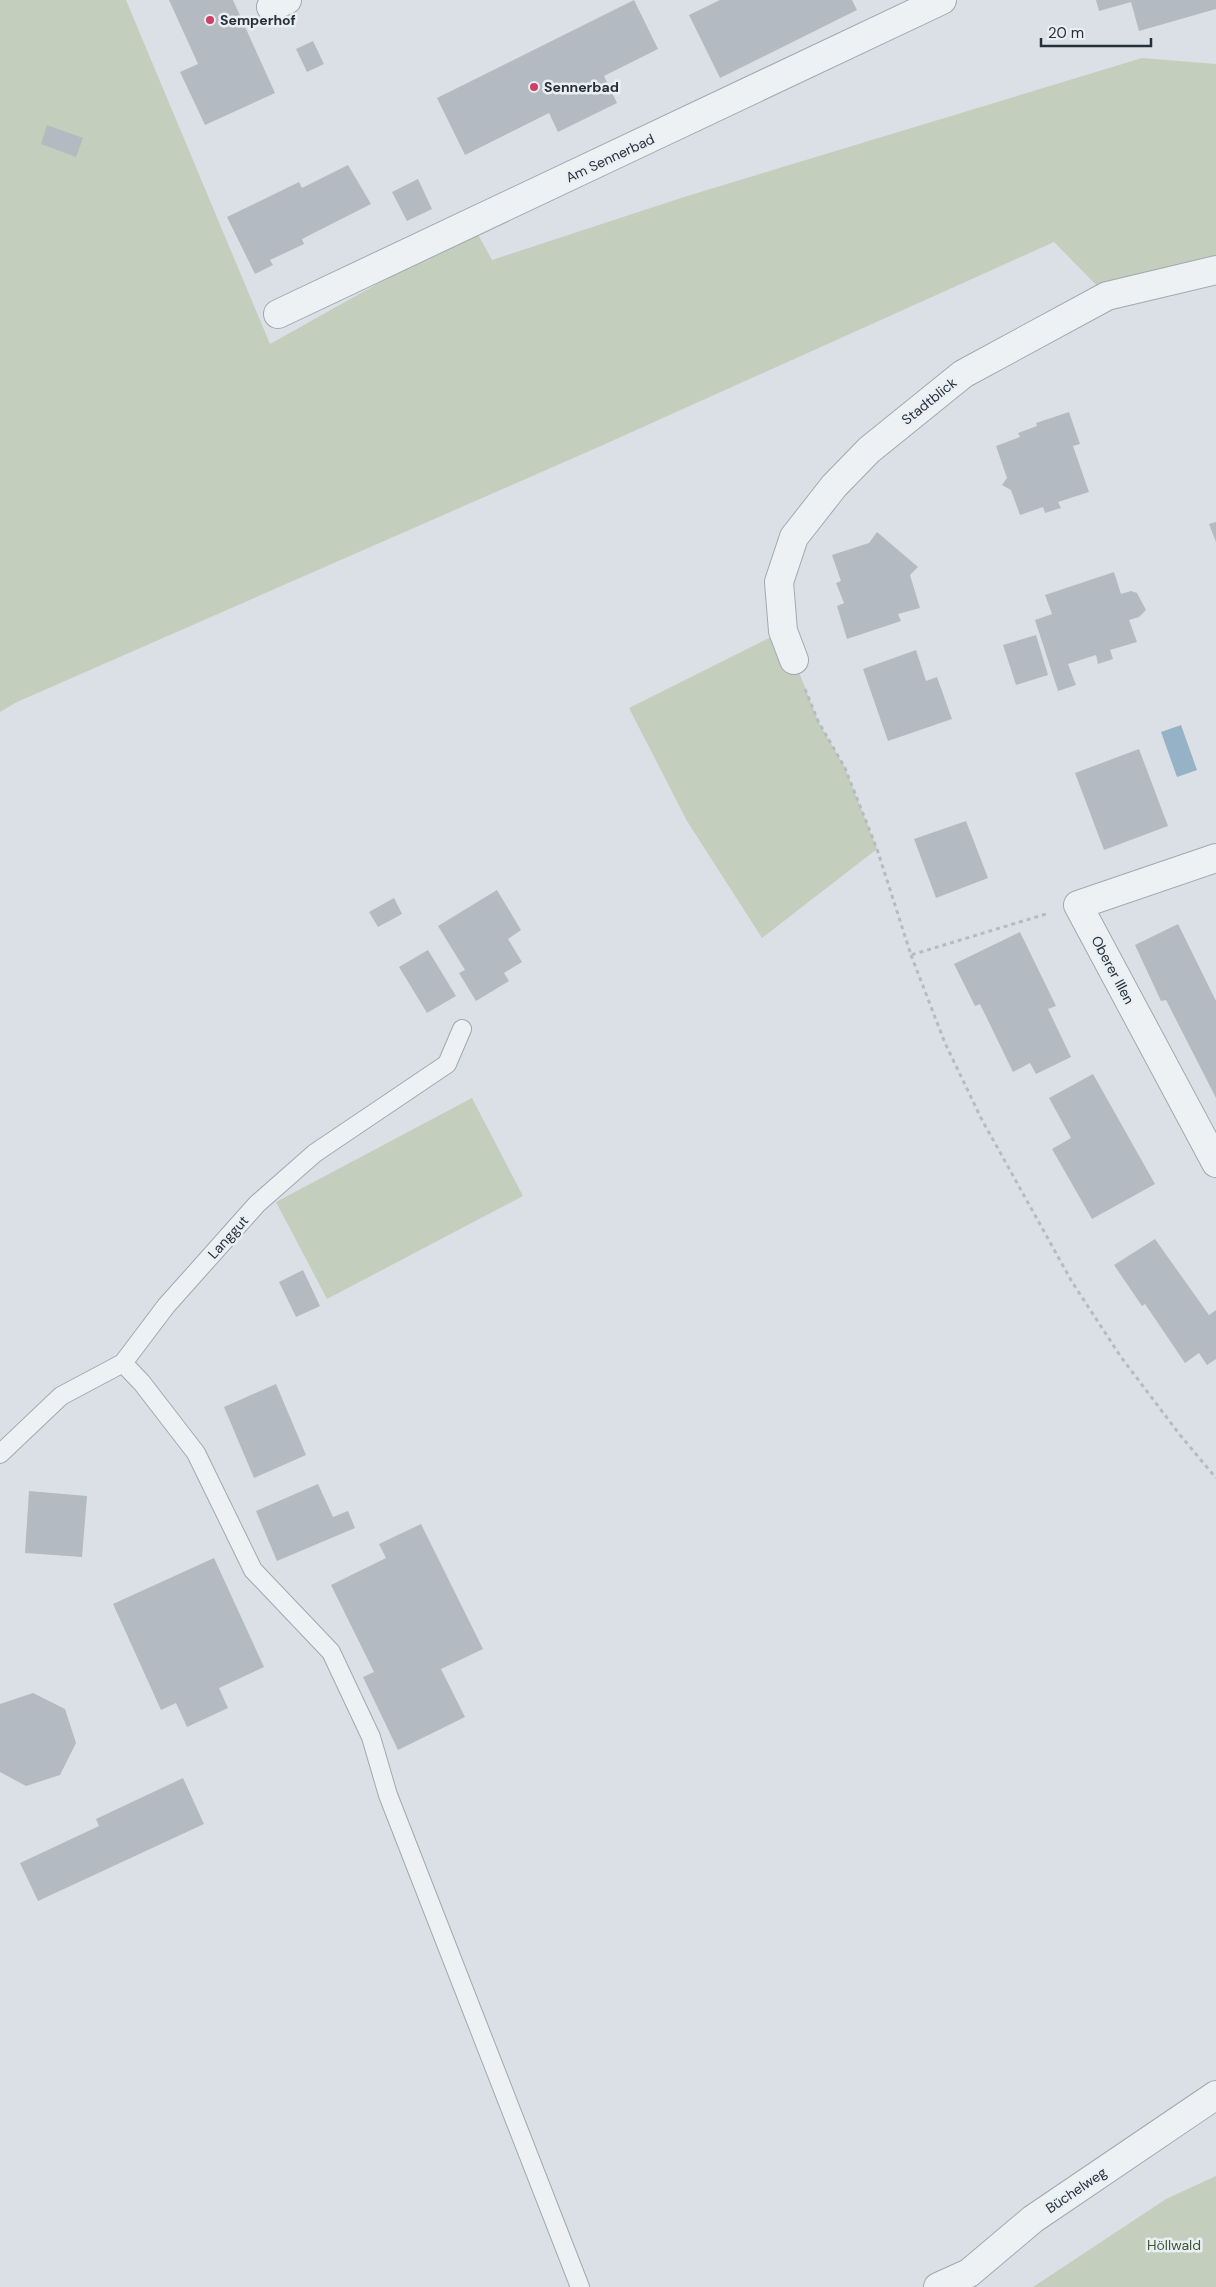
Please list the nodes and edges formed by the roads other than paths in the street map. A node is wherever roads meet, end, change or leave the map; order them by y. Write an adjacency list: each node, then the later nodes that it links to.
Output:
1 (942, 0): 3 (street, Am Sennerbad)
2 (1216, 270): 4 (street, Stadtblick)
3 (278, 314)
4 (794, 660)
5 (1216, 858): 7 (street, Oberer Illen)
6 (462, 1029): 8 (lane, Langgut)
7 (1216, 1163)
8 (122, 1363): 9 (lane, Langgut); 11 (lane)
9 (0, 1454)
10 (1216, 2095): 12 (street, Büchelweg)
11 (580, 2287)
12 (938, 2287)

